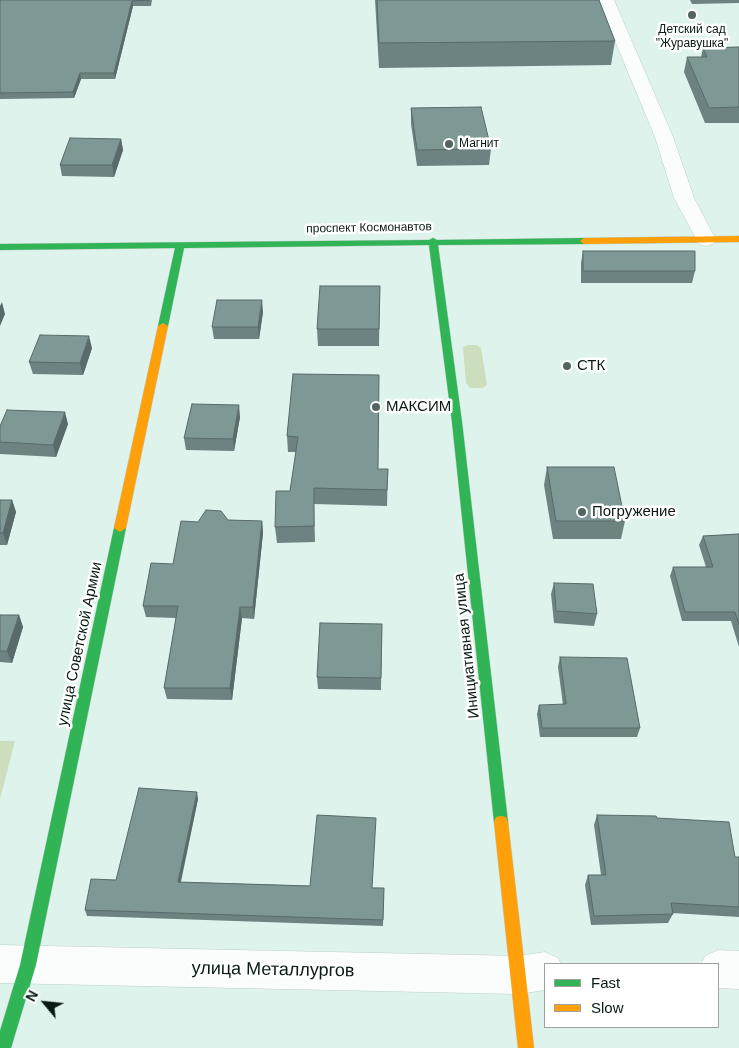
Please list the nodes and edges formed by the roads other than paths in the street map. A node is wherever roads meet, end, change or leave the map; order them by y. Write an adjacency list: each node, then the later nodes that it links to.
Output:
1 (606, 0): 3 (street)
2 (739, 238): 3 (street, проспект Космонавтов)
3 (706, 240): 4 (street, проспект Космонавтов)
4 (433, 241): 5 (street, проспект Космонавтов); 10 (street, Инициативная улица)
5 (180, 244): 6 (street, проспект Космонавтов); 7 (street, улица Советской Армии)
6 (0, 247)
7 (14, 964): 10 (street, улица Металлургов); 11 (street, улица Советской Армии)
8 (719, 969): 9 (street)
9 (739, 970)
10 (532, 973): 12 (street, Инициативная улица)
11 (3, 1048)
12 (526, 1048)

